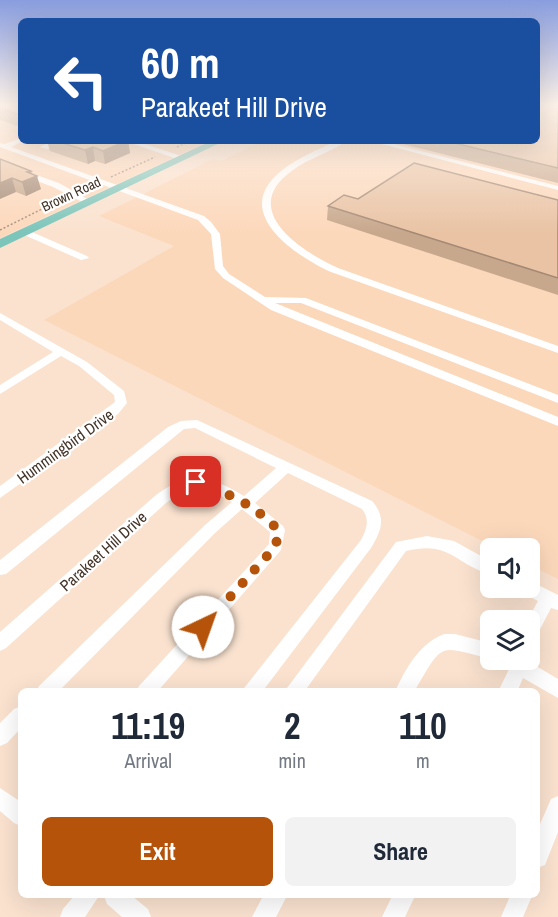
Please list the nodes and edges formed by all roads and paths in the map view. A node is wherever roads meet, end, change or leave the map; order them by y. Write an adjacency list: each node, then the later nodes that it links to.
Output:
1 (7, 148): 8 (street)
2 (151, 148): 6 (street)
3 (205, 148): 6 (main road, Brown Road)
4 (330, 148): 16 (street)
5 (401, 148): 9 (street)
6 (183, 158): 8 (main road, Brown Road)
7 (0, 164): 10 (street)
8 (120, 188): 10 (main road, Brown Road); 14 (street)
9 (558, 188)
10 (89, 202): 11 (main road, Brown Road)
11 (25, 232): 12 (main road, Brown Road); 13 (street)
12 (0, 244)
13 (84, 258)
14 (263, 300): 18 (street); 21 (street)
15 (0, 316): 17 (street, Hummingbird Drive)
16 (558, 350)
17 (62, 351): 19 (street); 24 (street, Hummingbird Drive)
18 (517, 383): 20 (street); 21 (street)
19 (0, 390)
20 (558, 399)
21 (503, 400): 22 (street)
22 (558, 423)
23 (286, 467): 25 (street); 27 (street); 36 (street)
24 (0, 493)
25 (244, 502): 30 (street, Parakeet Hill Drive); 34 (street); 35 (street, Parakeet Hill Drive)
26 (480, 563): 37 (street)
27 (0, 569)
28 (553, 601): 29 (street)
29 (540, 619)
30 (0, 644)
31 (480, 647): 38 (street)
32 (512, 670): 39 (street)
33 (527, 670): 40 (street)
34 (49, 688)
35 (149, 688)
36 (253, 688)
37 (296, 688)
38 (406, 688)
39 (508, 688)
40 (558, 689)
41 (18, 718): 42 (street)
42 (0, 736)
43 (0, 798): 45 (street)
44 (558, 806): 46 (street)
45 (18, 813)
46 (540, 849)
47 (86, 898): 51 (street)
48 (275, 898): 52 (street)
49 (403, 898): 53 (street)
50 (520, 898): 54 (street)
51 (71, 917)
52 (263, 917)
53 (393, 917)
54 (512, 917)

